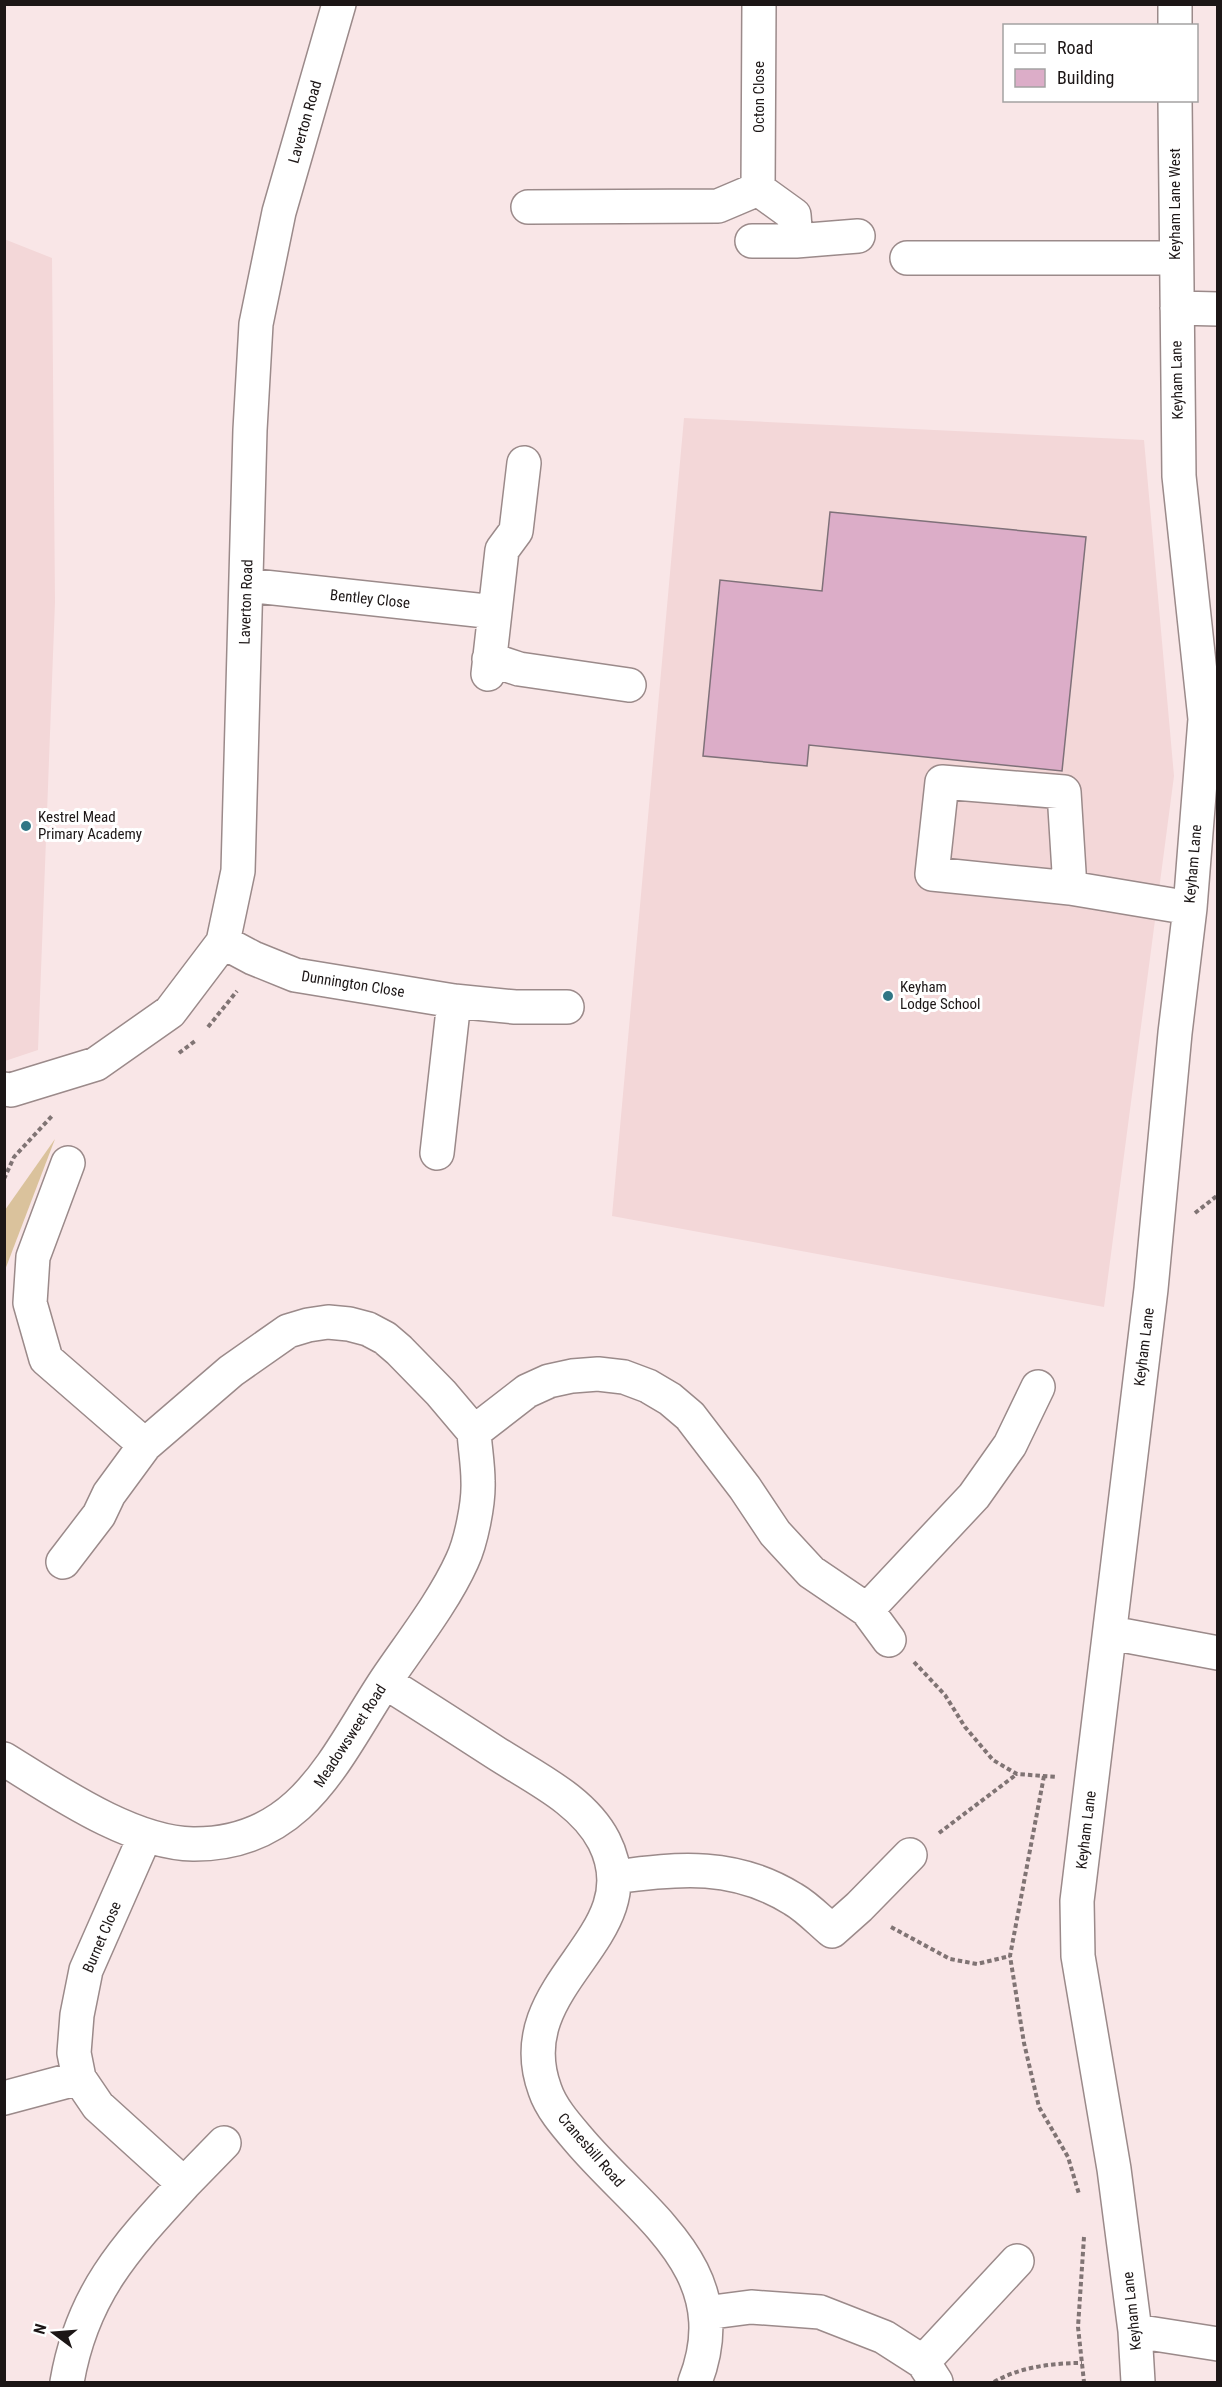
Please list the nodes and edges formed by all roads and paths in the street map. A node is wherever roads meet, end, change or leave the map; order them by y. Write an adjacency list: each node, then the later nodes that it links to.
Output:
1 (339, 4): 16 (street, Laverton Road)
2 (759, 4): 6 (street, Octon Close)
3 (1175, 4): 4 (street)
4 (1175, 24)
5 (1175, 102): 12 (street, Keyham Lane West)
6 (758, 189): 7 (street); 8 (street)
7 (528, 207)
8 (795, 228): 9 (street); 10 (street)
9 (858, 236)
10 (752, 241)
11 (907, 258): 12 (street)
12 (1175, 258): 13 (street, Keyham Lane West)
13 (1177, 308): 14 (street); 20 (street, Keyham Lane)
14 (1218, 309)
15 (524, 463): 17 (street)
16 (246, 585): 17 (street, Bentley Close); 21 (street, Laverton Road)
17 (495, 612): 18 (street)
18 (629, 685)
19 (1070, 888): 19 (street); 20 (street)
20 (1190, 908): 32 (street, Keyham Lane)
21 (223, 942): 22 (street, Dunnington Close); 24 (street, Laverton Road)
22 (454, 1001): 23 (street, Dunnington Close); 25 (street)
23 (567, 1006)
24 (7, 1093)
25 (436, 1153)
26 (68, 1163): 29 (street)
27 (1038, 1387): 31 (street)
28 (474, 1432): 29 (street); 31 (street); 35 (street, Meadowsweet Road)
29 (145, 1445): 30 (street)
30 (63, 1562)
31 (867, 1610): 33 (street)
32 (1111, 1633): 34 (street); 51 (street, Keyham Lane)
33 (889, 1640): 39 (path)
34 (1218, 1653)
35 (385, 1682): 38 (street, Meadowsweet Road); 40 (street, Cranesbill Road)
36 (4, 1759): 38 (street, Meadowsweet Road)
37 (1044, 1776): 42 (path)
38 (145, 1836): 43 (street, Burnet Close)
39 (910, 1855): 41 (street)
40 (615, 1877): 41 (street); 50 (street, Cranesbill Road)
41 (859, 1907): 42 (path)
42 (1010, 1956): 47 (path)
43 (79, 2078): 44 (street); 46 (street, Burnet Close)
44 (4, 2098)
45 (224, 2143): 46 (street)
46 (184, 2184): 55 (street)
47 (1081, 2203)
48 (1084, 2236): 53 (path)
49 (1017, 2261): 54 (street)
50 (705, 2313): 54 (street); 56 (street, Cranesbill Road)
51 (1136, 2331): 52 (street); 59 (street, Keyham Lane)
52 (1218, 2344)
53 (1082, 2363): 57 (path); 58 (path)
54 (929, 2372)
55 (67, 2382)
56 (695, 2382)
57 (994, 2382)
58 (1084, 2382)
59 (1138, 2382)

